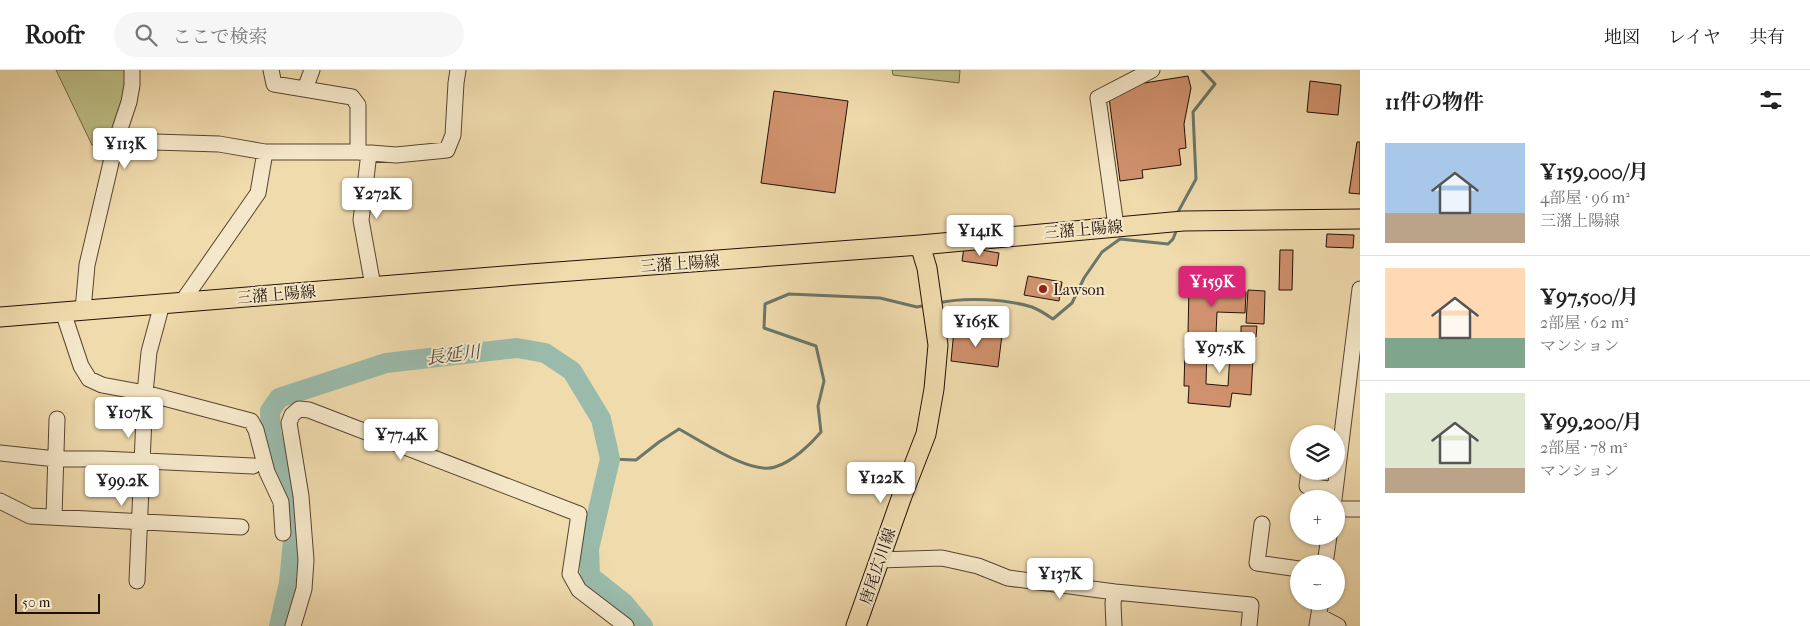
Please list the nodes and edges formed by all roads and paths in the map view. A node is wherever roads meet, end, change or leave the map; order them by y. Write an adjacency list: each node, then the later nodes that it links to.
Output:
1 (132, 70): 7 (street)
2 (271, 70): 6 (street)
3 (312, 70): 6 (street)
4 (458, 70): 9 (street)
5 (1152, 70): 11 (street)
6 (305, 89): 9 (street)
7 (118, 151): 8 (street); 17 (street)
8 (265, 152): 9 (street); 15 (street)
9 (363, 153): 13 (street)
10 (1360, 219): 11 (main road, 三潴上陽線)
11 (1116, 226): 12 (main road, 三潴上陽線)
12 (920, 245): 13 (main road, 三潴上陽線); 38 (main road, 唐尾広川線)
13 (373, 286): 15 (main road, 三潴上陽線)
14 (1360, 289): 21 (street)
15 (182, 302): 16 (main road, 三潴上陽線)
16 (162, 304): 17 (main road, 三潴上陽線); 20 (street)
17 (83, 310): 18 (main road, 三潴上陽線)
18 (63, 312): 19 (main road, 三潴上陽線); 20 (street)
19 (0, 317)
20 (145, 394): 25 (street); 37 (street)
21 (1353, 410): 29 (street)
22 (58, 419): 24 (street)
23 (0, 453): 24 (street)
24 (56, 459): 25 (street); 33 (street)
25 (143, 461): 26 (street); 34 (street)
26 (252, 466)
27 (1308, 480): 28 (street)
28 (1320, 490)
29 (1335, 490)
30 (0, 502): 33 (street)
31 (1345, 509): 32 (street)
32 (1360, 509)
33 (54, 517): 34 (street)
34 (140, 523): 36 (street); 40 (street)
35 (1262, 524): 39 (street)
36 (241, 527)
37 (283, 533)
38 (879, 560): 41 (street); 45 (main road, 唐尾広川線)
39 (1290, 568)
40 (137, 581)
41 (1115, 592): 46 (street); 47 (street)
42 (1318, 621): 48 (street)
43 (293, 626): 44 (street)
44 (626, 626)
45 (856, 626)
46 (1114, 626)
47 (1249, 626)
48 (1338, 626)

